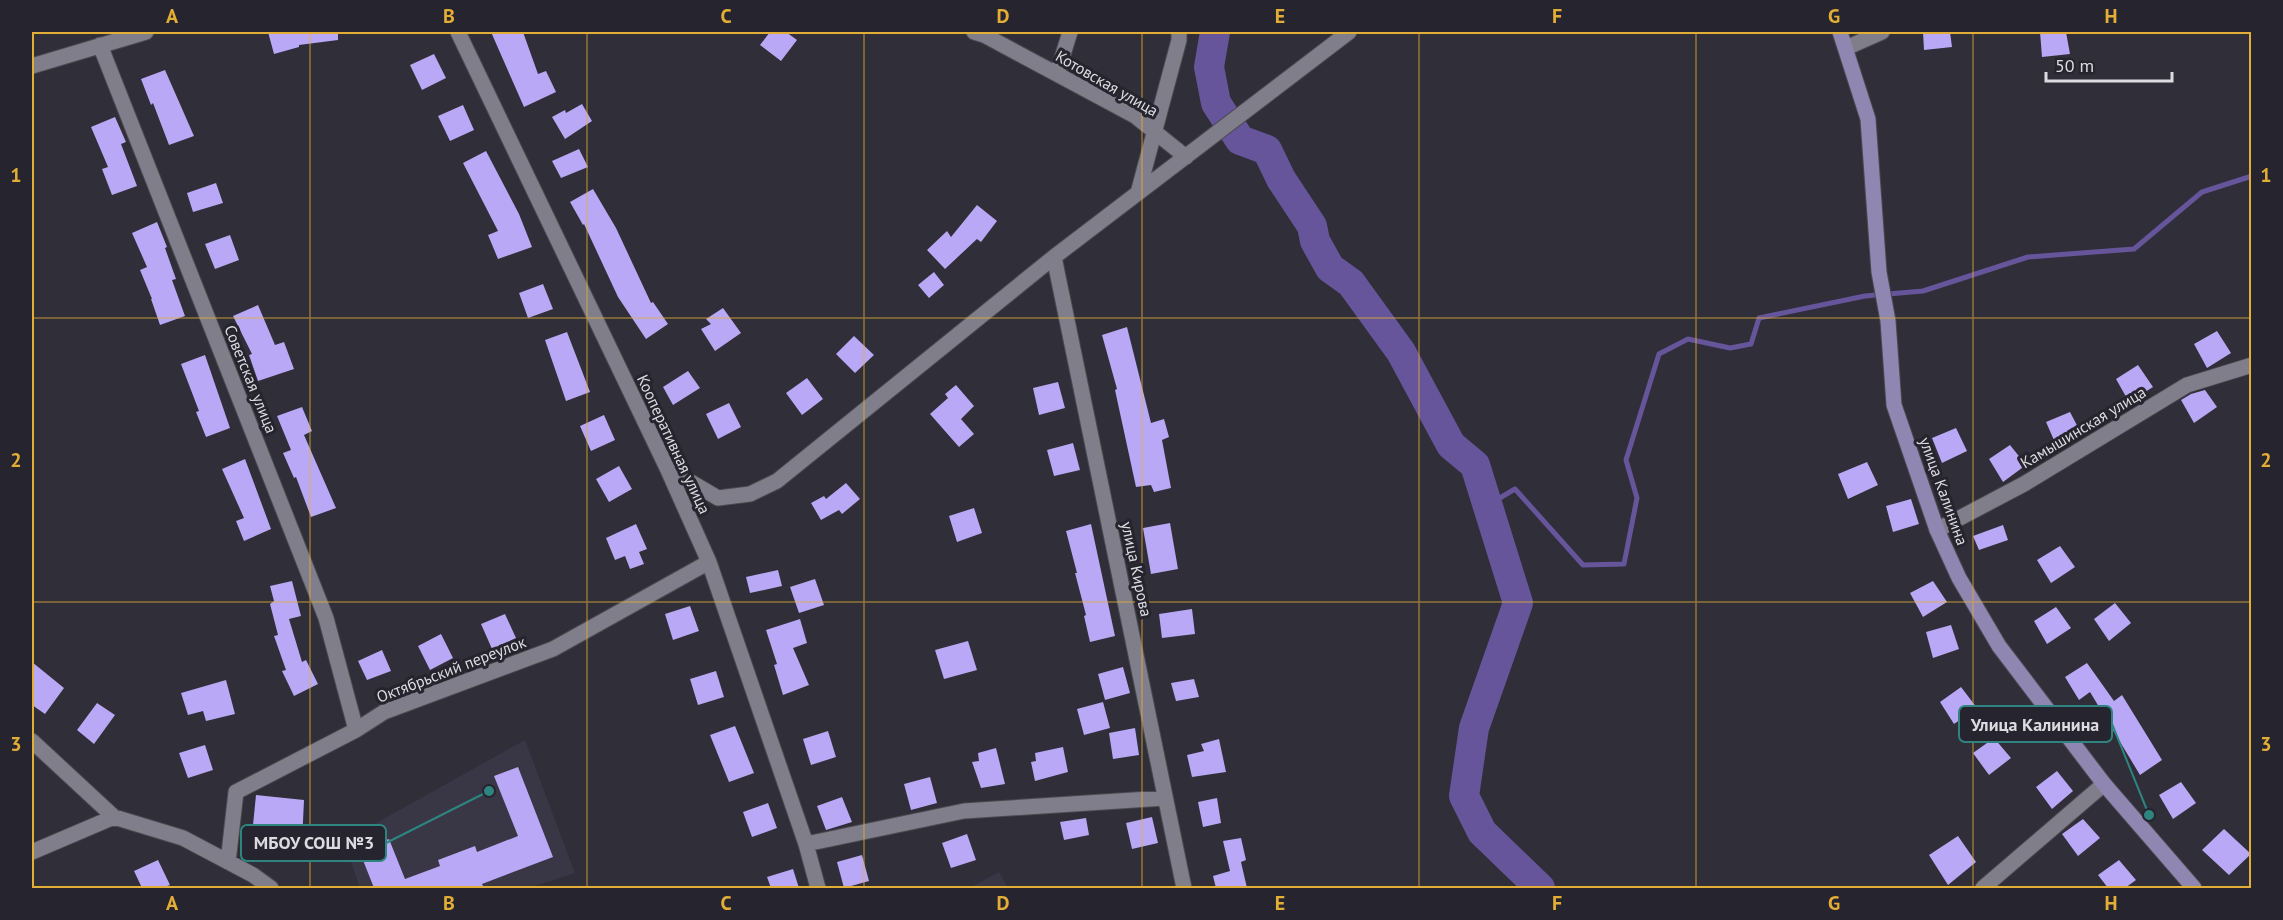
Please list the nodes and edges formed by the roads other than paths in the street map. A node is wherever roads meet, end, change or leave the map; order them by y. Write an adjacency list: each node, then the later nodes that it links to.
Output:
1 (146, 32): 9 (street)
2 (458, 32): 18 (street, Кооперативная улица)
3 (974, 32): 12 (street, Котовская улица)
4 (1070, 32): 12 (street)
5 (1179, 32): 13 (street)
6 (1349, 32): 14 (street)
7 (1840, 32): 10 (main road, улица Калинина)
8 (1882, 32): 10 (street)
9 (100, 45): 11 (street); 21 (street, Советская улица)
10 (1846, 48): 19 (main road, улица Калинина)
11 (32, 66)
12 (1057, 74): 13 (street, Котовская улица)
13 (1154, 132): 14 (street, Котовская улица); 15 (street)
14 (1189, 154): 15 (street)
15 (1138, 192): 16 (street)
16 (1054, 257): 18 (street); 24 (street, улица Кирова)
17 (2252, 365): 19 (street, Камышинская улица)
18 (667, 468): 20 (street, Кооперативная улица)
19 (1937, 530): 23 (main road, улица Калинина)
20 (709, 562): 21 (street, Октябрьский переулок); 26 (street, Кооперативная улица)
21 (356, 730): 28 (street, Октябрьский переулок)
22 (32, 741): 25 (street)
23 (2104, 784): 32 (street); 33 (main road, улица Калинина)
24 (1165, 798): 26 (street); 31 (street, улица Кирова)
25 (114, 817): 27 (street); 28 (street)
26 (806, 844): 30 (street, Кооперативная улица)
27 (32, 852)
28 (228, 862): 29 (street)
29 (271, 888)
30 (818, 888)
31 (1184, 888)
32 (1983, 888)
33 (2194, 888)

